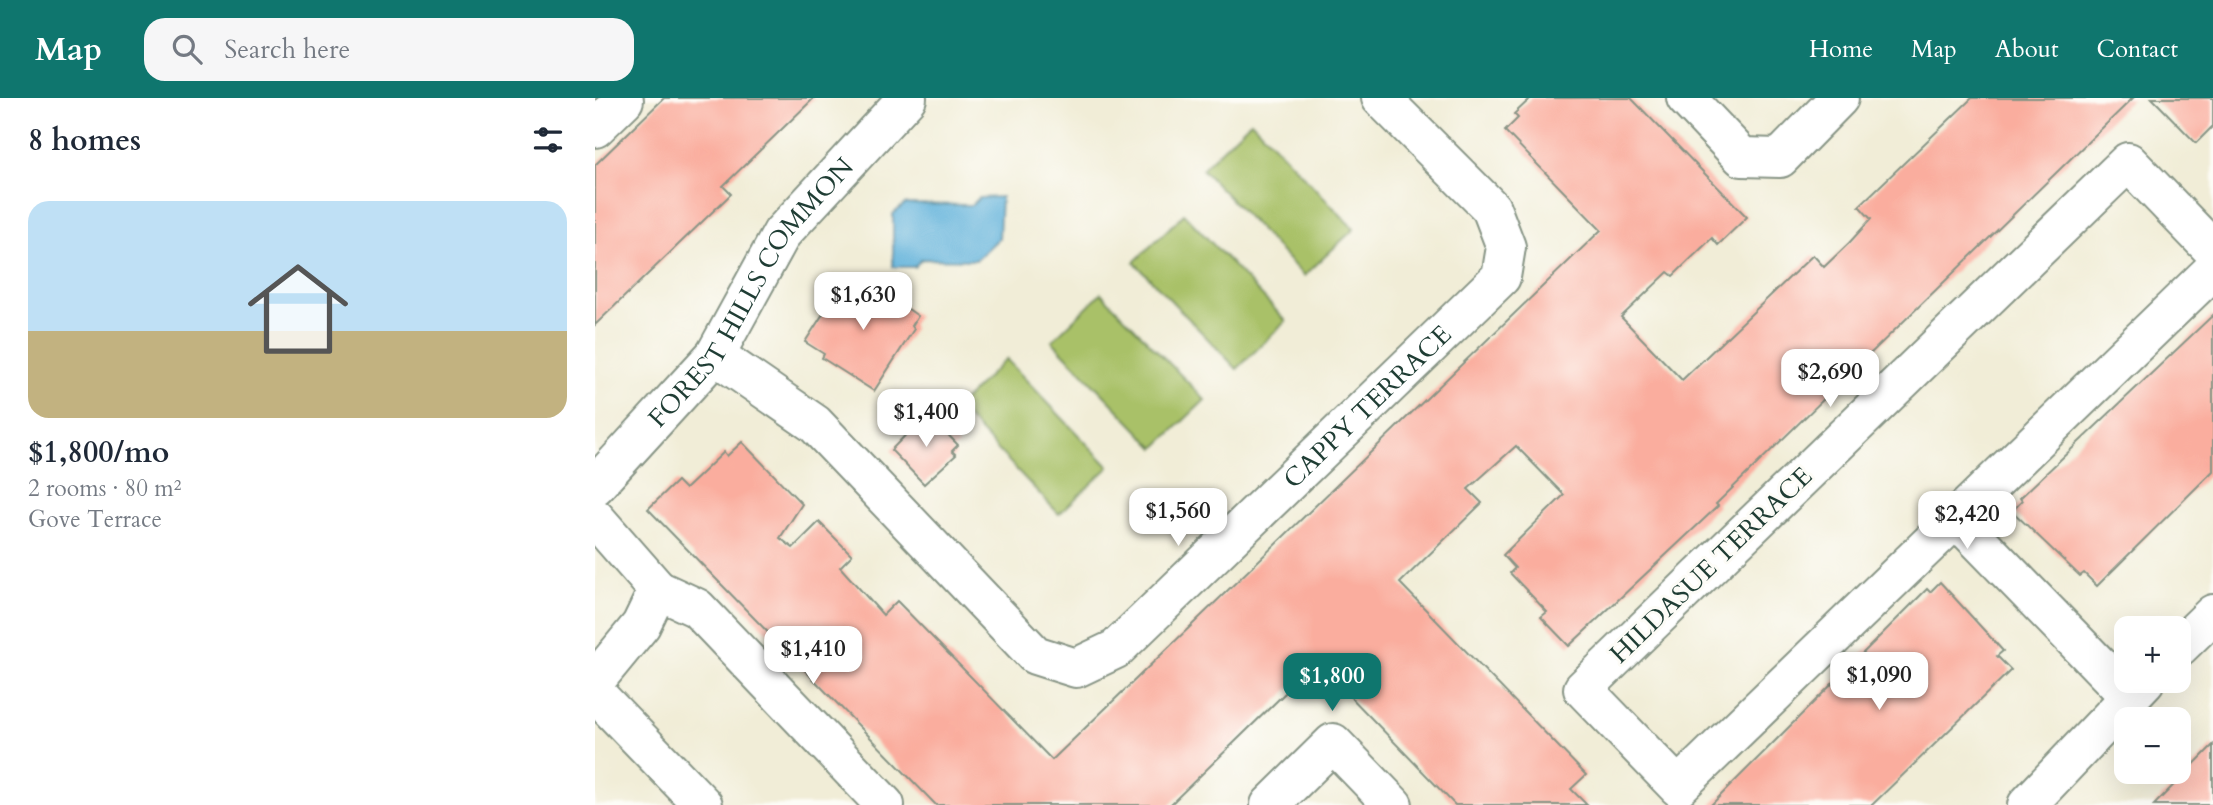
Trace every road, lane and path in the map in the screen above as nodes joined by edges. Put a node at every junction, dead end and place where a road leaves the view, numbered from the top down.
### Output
1 (622, 98) edge
2 (907, 98) edge
3 (1381, 98) edge
4 (1686, 98) edge
5 (1839, 98) edge
6 (595, 128) edge
7 (2213, 250) edge
8 (2213, 270) edge
9 (715, 355) junction
10 (595, 486) edge
11 (595, 518) edge
12 (1957, 519) junction
13 (658, 590) junction
14 (2213, 614) edge
15 (2191, 635) edge
16 (2114, 666) edge
17 (595, 681) edge
18 (595, 693) edge
19 (2132, 693) edge
20 (703, 805) edge
21 (885, 805) edge
22 (1270, 805) edge
23 (1393, 805) edge
24 (2027, 805) edge

1 - 6 street
2 - 9 street, FOREST HILLS COMMON
3 - 9 street, CAPPY TERRACE
4 - 5 street
7 - 12 street, HILDASUE TERRACE
8 - 12 street, HILDASUE TERRACE
9 - 10 street, FOREST HILLS COMMON
11 - 13 street
12 - 16 street
13 - 17 street
13 - 21 street
14 - 15 street
18 - 20 street
19 - 24 street
22 - 23 street

